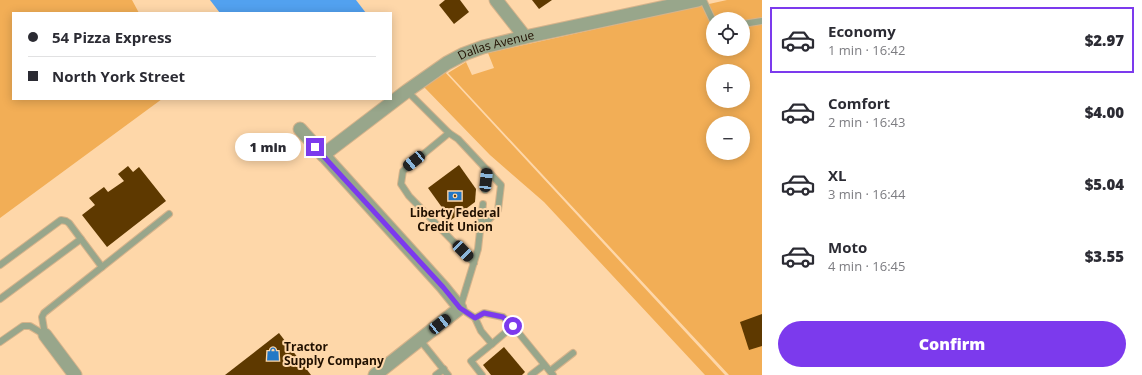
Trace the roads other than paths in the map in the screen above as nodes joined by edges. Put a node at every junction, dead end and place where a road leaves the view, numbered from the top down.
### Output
1 (496, 0) edge
2 (698, 0) edge
3 (703, 0) edge
4 (709, 12) edge
5 (762, 21) edge
6 (750, 23) edge
7 (525, 37) junction
8 (408, 91) junction
9 (300, 129) dead end
10 (449, 133) junction
11 (323, 155) junction
12 (487, 170) junction
13 (485, 190) dead end
14 (484, 204) dead end
15 (169, 214) dead end
16 (481, 228) junction
17 (81, 239) junction
18 (474, 262) junction
19 (0, 265) edge
20 (102, 267) junction
21 (0, 299) edge
22 (460, 308) junction
23 (475, 318) junction
24 (513, 326) junction
25 (45, 335) junction
26 (420, 340) junction
27 (0, 342) edge
28 (492, 344) junction
29 (573, 353) dead end
30 (544, 365) junction
31 (444, 369) junction
32 (551, 373) edge
33 (75, 375) edge
34 (375, 375) edge
35 (436, 375) edge
36 (448, 375) edge
37 (482, 375) edge
38 (532, 375) edge

1 - 7 street
2 - 7 street, Dallas Avenue
3 - 4 lane
5 - 6 lane
7 - 8 street, Dallas Avenue
8 - 10 lane
8 - 11 street, Dallas Avenue
9 - 11 street
10 - 12 lane
10 - 18 lane
11 - 22 street
12 - 13 lane
12 - 16 lane
14 - 16 lane
15 - 20 lane
16 - 18 lane
17 - 19 lane
17 - 20 lane
17 - 21 lane
18 - 22 lane
20 - 25 lane
22 - 23 lane
22 - 26 street
23 - 24 lane
23 - 28 lane
24 - 28 lane
24 - 30 lane
25 - 27 lane
25 - 33 street
26 - 31 lane
26 - 34 street
28 - 37 lane
29 - 32 lane
30 - 32 lane
30 - 38 lane
31 - 35 lane
31 - 36 lane

